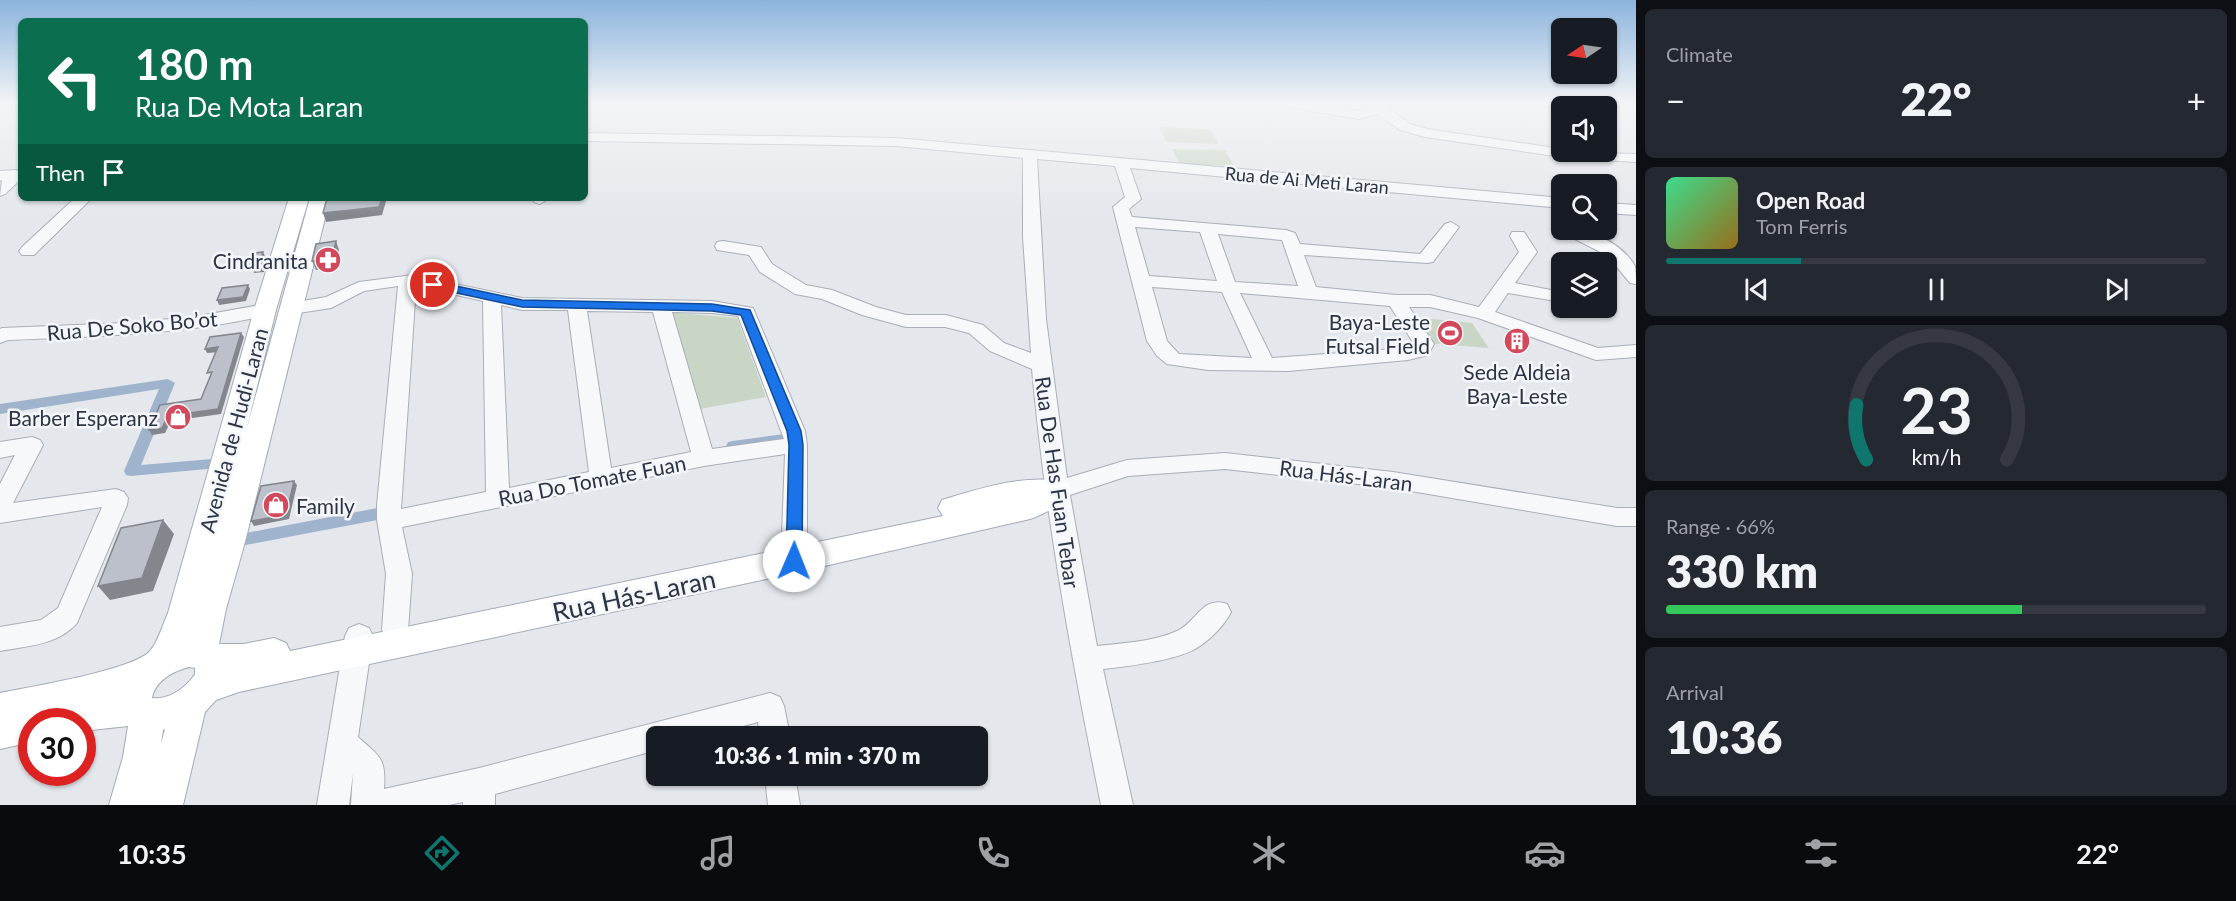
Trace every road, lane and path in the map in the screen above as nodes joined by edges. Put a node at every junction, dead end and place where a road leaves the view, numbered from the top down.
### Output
1 (807, 141) edge
2 (1476, 141) edge
3 (1030, 155) junction
4 (1636, 158) edge
5 (1121, 162) junction
6 (12, 173) edge
7 (0, 191) edge
8 (81, 201) edge
9 (298, 201) edge
10 (319, 201) edge
11 (1551, 203) edge
12 (1617, 209) edge
13 (1636, 210) edge
14 (1125, 221) junction
15 (1451, 227) dead end
16 (1208, 228) junction
17 (1518, 236) dead end
18 (1590, 240) edge
19 (723, 246) dead end
20 (1294, 249) junction
21 (28, 251) dead end
22 (1636, 279) edge
23 (408, 280) junction
24 (1142, 281) junction
25 (1228, 286) junction
26 (1505, 287) junction
27 (1309, 292) junction
28 (1550, 296) dead end
29 (492, 298) junction
30 (1396, 301) junction
31 (577, 306) junction
32 (661, 306) junction
33 (278, 309) junction
34 (1484, 314) junction
35 (1, 335) edge
36 (1636, 351) edge
37 (1041, 364) junction
38 (1266, 366) junction
39 (795, 438) junction
40 (0, 450) edge
41 (702, 452) junction
42 (600, 472) junction
43 (1057, 490) junction
44 (497, 491) junction
45 (0, 506) edge
46 (389, 512) junction
47 (0, 514) edge
48 (1636, 517) edge
49 (794, 554) junction
50 (1218, 612) dead end
51 (396, 630) junction
52 (0, 639) edge
53 (357, 645) junction
54 (1085, 659) junction
55 (157, 665) junction
56 (202, 676) junction
57 (0, 710) edge
58 (142, 712) junction
59 (96, 714) edge
60 (704, 726) edge
61 (773, 726) edge
62 (18, 728) edge
63 (0, 732) edge
64 (342, 741) junction
65 (646, 743) edge
66 (781, 786) edge
67 (479, 794) edge
68 (128, 805) edge
69 (164, 805) edge
70 (333, 805) edge
71 (367, 805) edge
72 (382, 805) edge
73 (784, 805) edge
74 (1117, 805) edge

1 - 3 street, Rua de Ai Meti Laran
2 - 4 street
3 - 5 street, Rua de Ai Meti Laran
3 - 37 street, Rua De Has Fuan Tebar
5 - 11 street, Rua de Ai Meti Laran
5 - 14 street
6 - 7 street
8 - 21 street
9 - 33 main road, Avenida de Hudi-Laran
10 - 33 main road
12 - 13 street
14 - 16 street
14 - 24 street
15 - 20 street
16 - 20 street
16 - 25 street
17 - 26 street
18 - 22 street
19 - 37 street
20 - 27 street
23 - 29 street, Rua De Soko Bo’ot
23 - 33 street, Rua De Soko Bo’ot
23 - 46 street
24 - 25 street
24 - 38 street
25 - 27 street
25 - 38 street
26 - 28 street
26 - 34 street
27 - 30 street
29 - 31 street, Rua De Soko Bo’ot
29 - 44 street
30 - 34 street
30 - 38 street
31 - 32 street, Rua De Soko Bo’ot
31 - 42 street
32 - 39 street, Rua De Soko Bo’ot
32 - 41 street
33 - 35 street, Rua De Soko Bo’ot
33 - 55 main road, Avenida de Hudi-Laran
33 - 56 main road
34 - 36 street
37 - 43 street, Rua De Has Fuan Tebar
39 - 41 street, Rua Do Tomate Fuan
39 - 49 street
40 - 45 street
41 - 42 street, Rua Do Tomate Fuan
42 - 44 street, Rua Do Tomate Fuan
43 - 48 street, Rua Hás-Laran
43 - 49 main road, Rua Hás-Laran
43 - 54 street, Rua De Has Fuan Tebar
44 - 46 street, Rua Do Tomate Fuan
46 - 51 street
47 - 52 street
49 - 51 main road, Rua Hás-Laran
49 - 53 main road, Rua Hás-Laran
50 - 54 street
51 - 53 main road, Rua Hás-Laran
53 - 56 main road, Rua Hás-Laran
53 - 64 street
54 - 74 street, Rua De Has Fuan Tebar
55 - 56 main road
55 - 57 main road
55 - 58 main road, Avenida de Hudi-Laran
56 - 58 main road
56 - 69 main road
58 - 59 main road
58 - 68 main road
60 - 61 street
62 - 63 main road
64 - 70 street
64 - 71 street
65 - 67 street
66 - 73 street
67 - 72 street

